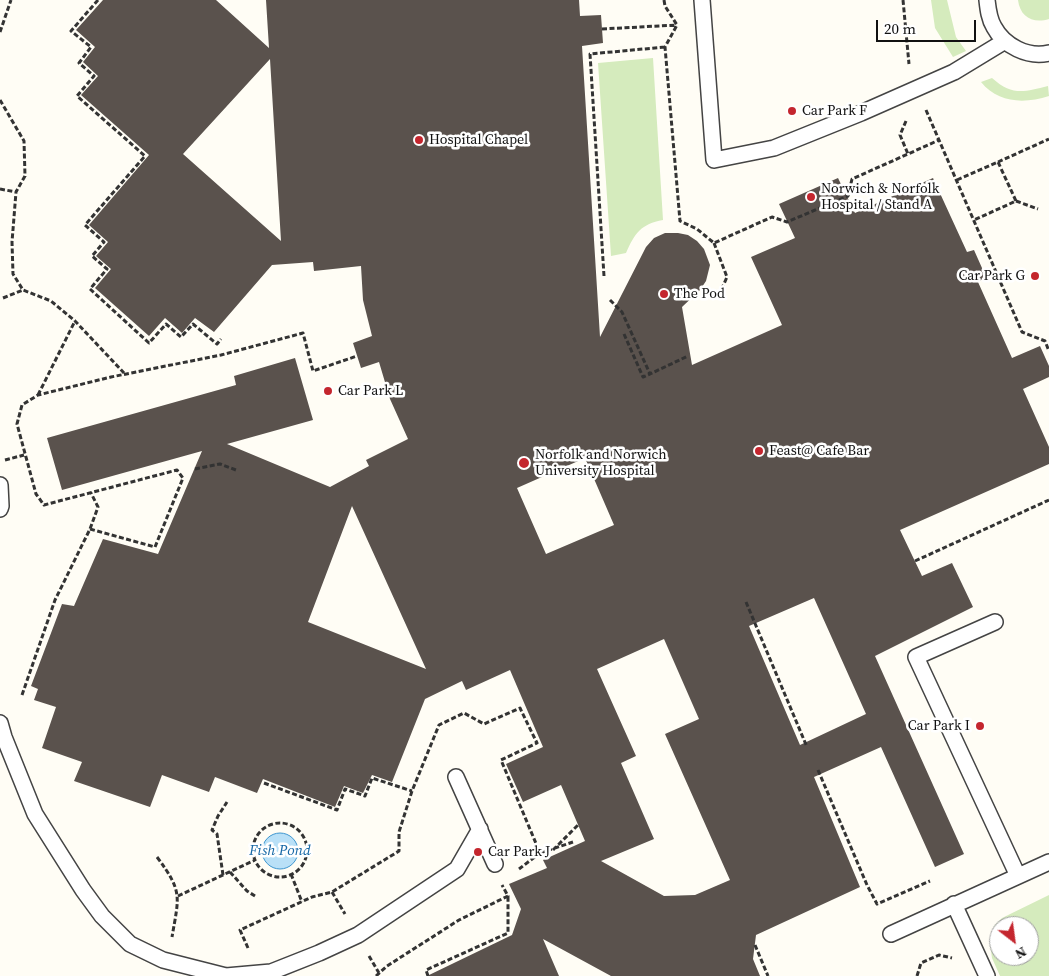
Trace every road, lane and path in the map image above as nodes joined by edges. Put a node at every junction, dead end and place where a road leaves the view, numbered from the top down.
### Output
1 (11, 0) edge
2 (98, 0) edge
3 (702, 0) edge
4 (902, 0) edge
5 (987, 0) edge
6 (678, 25) dead end
7 (602, 29) dead end
8 (0, 32) edge
9 (1006, 42) junction
10 (665, 47) dead end
11 (1049, 53) edge
12 (917, 89) junction
13 (0, 100) edge
14 (927, 112) junction
15 (920, 115) dead end
16 (913, 118) dead end
17 (1049, 139) edge
18 (939, 140) junction
19 (998, 162) junction
20 (957, 180) junction
21 (0, 189) edge
22 (16, 192) junction
23 (1016, 201) junction
24 (1038, 209) dead end
25 (974, 220) junction
26 (714, 243) dead end
27 (604, 276) dead end
28 (23, 290) junction
29 (719, 295) dead end
30 (3, 298) dead end
31 (610, 300) dead end
32 (75, 321) junction
33 (624, 334) dead end
34 (221, 339) dead end
35 (1049, 351) edge
36 (358, 356) dead end
37 (688, 356) dead end
38 (124, 374) junction
39 (650, 374) junction
40 (38, 395) junction
41 (24, 455) junction
42 (0, 462) edge
43 (195, 469) dead end
44 (236, 470) dead end
45 (0, 485) edge
46 (92, 492) junction
47 (1049, 500) edge
48 (0, 509) edge
49 (90, 529) junction
50 (915, 561) dead end
51 (746, 602) dead end
52 (996, 622) dead end
53 (22, 695) dead end
54 (0, 723) edge
55 (807, 747) dead end
56 (818, 770) dead end
57 (456, 778) dead end
58 (264, 783) dead end
59 (412, 791) dead end
60 (227, 802) dead end
61 (578, 825) dead end
62 (480, 830) junction
63 (573, 842) dead end
64 (552, 850) junction
65 (540, 853) dead end
66 (157, 857) dead end
67 (255, 860) junction
68 (1049, 862) edge
69 (495, 864) dead end
70 (230, 872) junction
71 (291, 874) junction
72 (223, 875) junction
73 (1018, 876) junction
74 (930, 881) dead end
75 (332, 892) dead end
76 (178, 896) junction
77 (255, 896) dead end
78 (508, 896) dead end
79 (302, 902) junction
80 (954, 904) junction
81 (891, 934) dead end
82 (755, 945) dead end
83 (251, 956) dead end
84 (163, 960) junction
85 (956, 963) dead end
86 (428, 976) edge
87 (768, 976) edge
88 (917, 976) edge
89 (987, 976) edge

1 - 8 path
2 - 34 path
3 - 12 lane
4 - 12 path
5 - 9 lane
6 - 7 path
9 - 11 lane
9 - 12 lane
10 - 27 path
12 - 14 path
13 - 22 path
14 - 15 path
14 - 18 path
16 - 18 path
17 - 19 path
18 - 20 path
19 - 20 path
19 - 23 path
20 - 25 path
21 - 22 path
22 - 28 path
23 - 24 path
23 - 25 path
25 - 35 path
26 - 29 path
28 - 30 path
28 - 32 path
31 - 39 path
32 - 38 path
32 - 40 path
33 - 39 path
36 - 38 path
37 - 39 path
38 - 40 path
40 - 41 path
41 - 42 path
41 - 46 path
43 - 44 path
45 - 48 lane
46 - 49 path
46 - 49 path
47 - 50 path
49 - 53 path
51 - 55 path
52 - 73 lane
54 - 84 lane
56 - 74 path
57 - 62 lane
58 - 59 path
60 - 72 path
61 - 64 path
62 - 69 lane
62 - 84 lane
63 - 64 path
64 - 65 path
66 - 76 path
67 - 70 path
67 - 71 path
67 - 71 path
68 - 73 lane
70 - 72 path
70 - 77 path
71 - 79 path
72 - 76 path
73 - 80 lane
75 - 79 path
76 - 84 path
78 - 86 path
79 - 83 path
80 - 81 lane
80 - 89 lane
82 - 87 path
85 - 88 path

